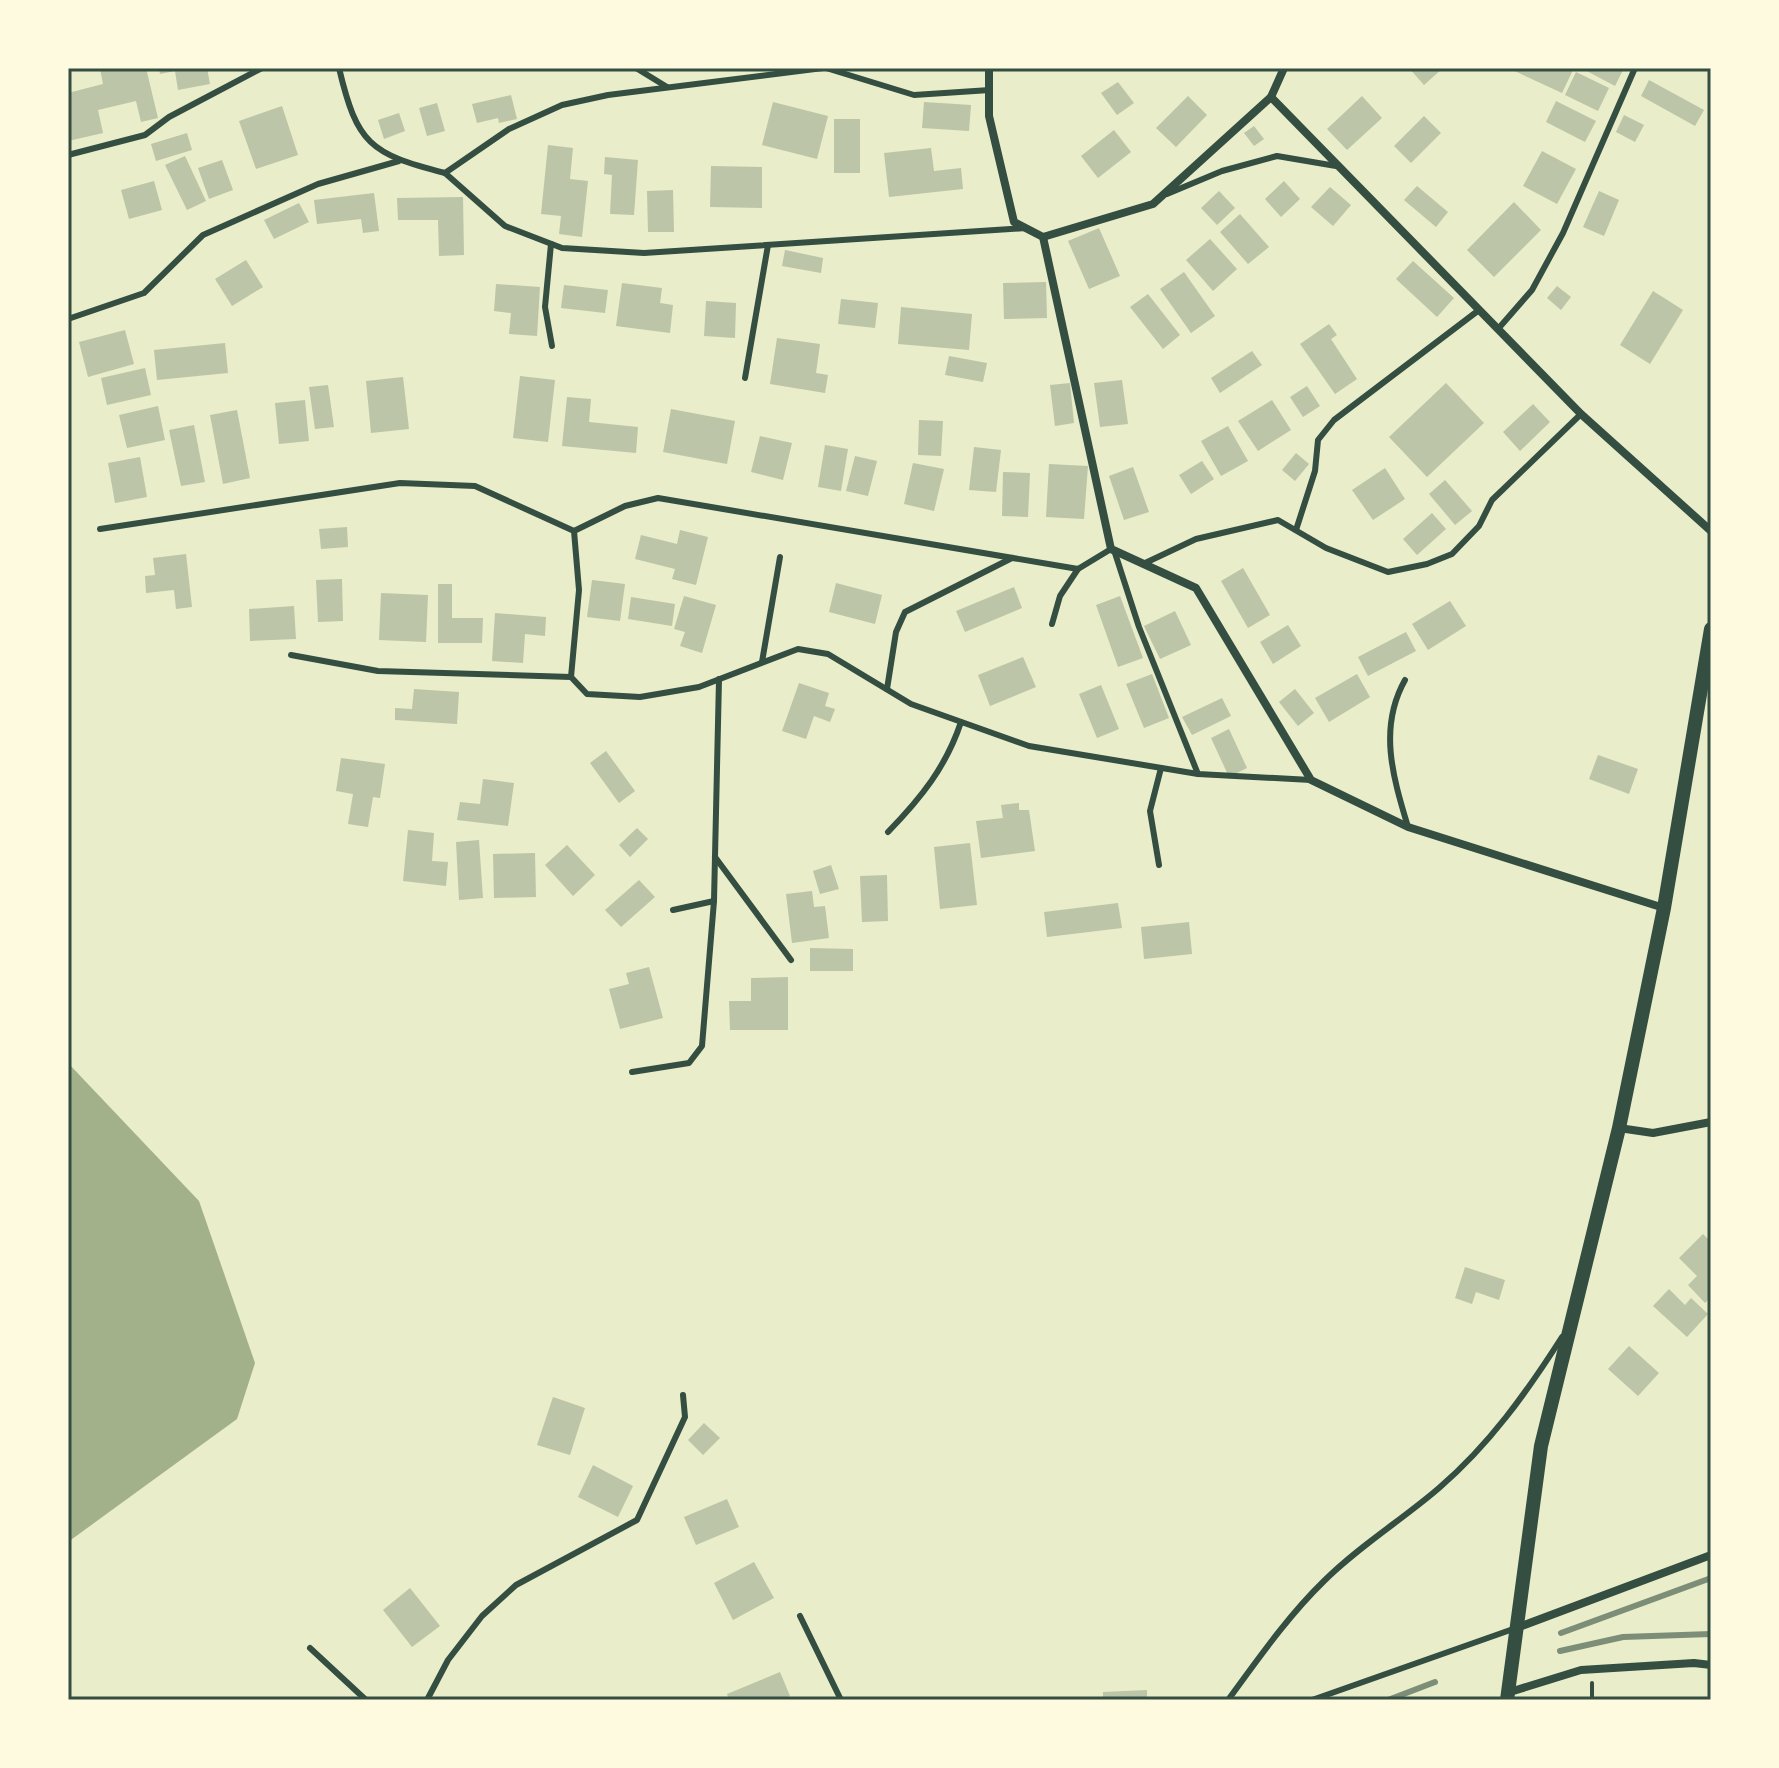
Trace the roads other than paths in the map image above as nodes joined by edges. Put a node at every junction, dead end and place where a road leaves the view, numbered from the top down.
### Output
1 (262, 68) edge
2 (339, 68) edge
3 (636, 68) edge
4 (825, 68) edge
5 (989, 68) edge
6 (1284, 68) edge
7 (1635, 68) edge
8 (667, 87) junction
9 (990, 90) junction
10 (1271, 97) junction
11 (68, 155) edge
12 (399, 161) junction
13 (1338, 166) junction
14 (445, 173) junction
15 (1164, 195) junction
16 (1026, 228) junction
17 (1043, 237) junction
18 (551, 244) junction
19 (768, 245) junction
20 (1479, 310) junction
21 (68, 319) edge
22 (1498, 329) junction
23 (552, 346) dead end
24 (745, 378) dead end
25 (1581, 414) junction
26 (100, 529) dead end
27 (1296, 530) junction
28 (574, 531) junction
29 (1711, 531) edge
30 (1113, 550) junction
31 (780, 557) dead end
32 (1013, 558) junction
33 (1143, 564) junction
34 (1078, 569) junction
35 (1052, 624) dead end
36 (1711, 629) edge
37 (291, 655) dead end
38 (762, 662) junction
39 (571, 677) junction
40 (719, 679) junction
41 (1405, 680) dead end
42 (887, 689) junction
43 (961, 722) junction
44 (1161, 768) junction
45 (1198, 774) junction
46 (1311, 780) junction
47 (1408, 827) junction
48 (888, 832) dead end
49 (715, 857) junction
50 (1159, 865) dead end
51 (714, 901) junction
52 (1664, 908) junction
53 (673, 910) dead end
54 (791, 960) dead end
55 (632, 1072) dead end
56 (1711, 1122) edge
57 (1619, 1128) junction
58 (1575, 1317) junction
59 (683, 1395) dead end
60 (1711, 1555) edge
61 (800, 1616) dead end
62 (1519, 1627) junction
63 (310, 1648) dead end
64 (1711, 1665) edge
65 (1508, 1696) edge
66 (366, 1700) edge
67 (427, 1700) edge
68 (841, 1700) edge
69 (1228, 1700) edge
70 (1312, 1700) edge

1 - 11 lane
2 - 12 lane
3 - 8 lane
4 - 8 lane
4 - 9 lane
5 - 9 street
6 - 10 street
7 - 22 lane
8 - 14 lane
9 - 16 street
10 - 13 street
10 - 15 street
12 - 14 lane
12 - 21 lane
13 - 15 lane
13 - 20 street
14 - 18 lane
15 - 17 street
16 - 17 street
16 - 19 lane
17 - 30 street
18 - 19 lane
18 - 23 lane
19 - 24 lane
20 - 22 street
20 - 27 lane
22 - 25 street
25 - 27 lane
25 - 29 street
26 - 28 lane
27 - 33 lane
28 - 32 lane
28 - 39 lane
30 - 33 street
30 - 34 lane
30 - 45 lane
31 - 38 lane
32 - 34 lane
32 - 42 lane
33 - 46 street
34 - 35 lane
36 - 52 street
37 - 39 lane
38 - 40 lane
38 - 42 lane
39 - 40 lane
40 - 49 lane
41 - 47 lane
42 - 43 lane
43 - 44 lane
43 - 48 lane
44 - 45 lane
44 - 50 lane
45 - 46 lane
46 - 47 street
47 - 52 street
49 - 51 lane
49 - 54 lane
51 - 53 lane
51 - 55 lane
52 - 57 street
56 - 57 street
57 - 58 street
58 - 62 street
58 - 69 lane
59 - 67 lane
60 - 62 street
61 - 68 lane
62 - 65 street
62 - 70 lane
63 - 66 lane
64 - 65 street

